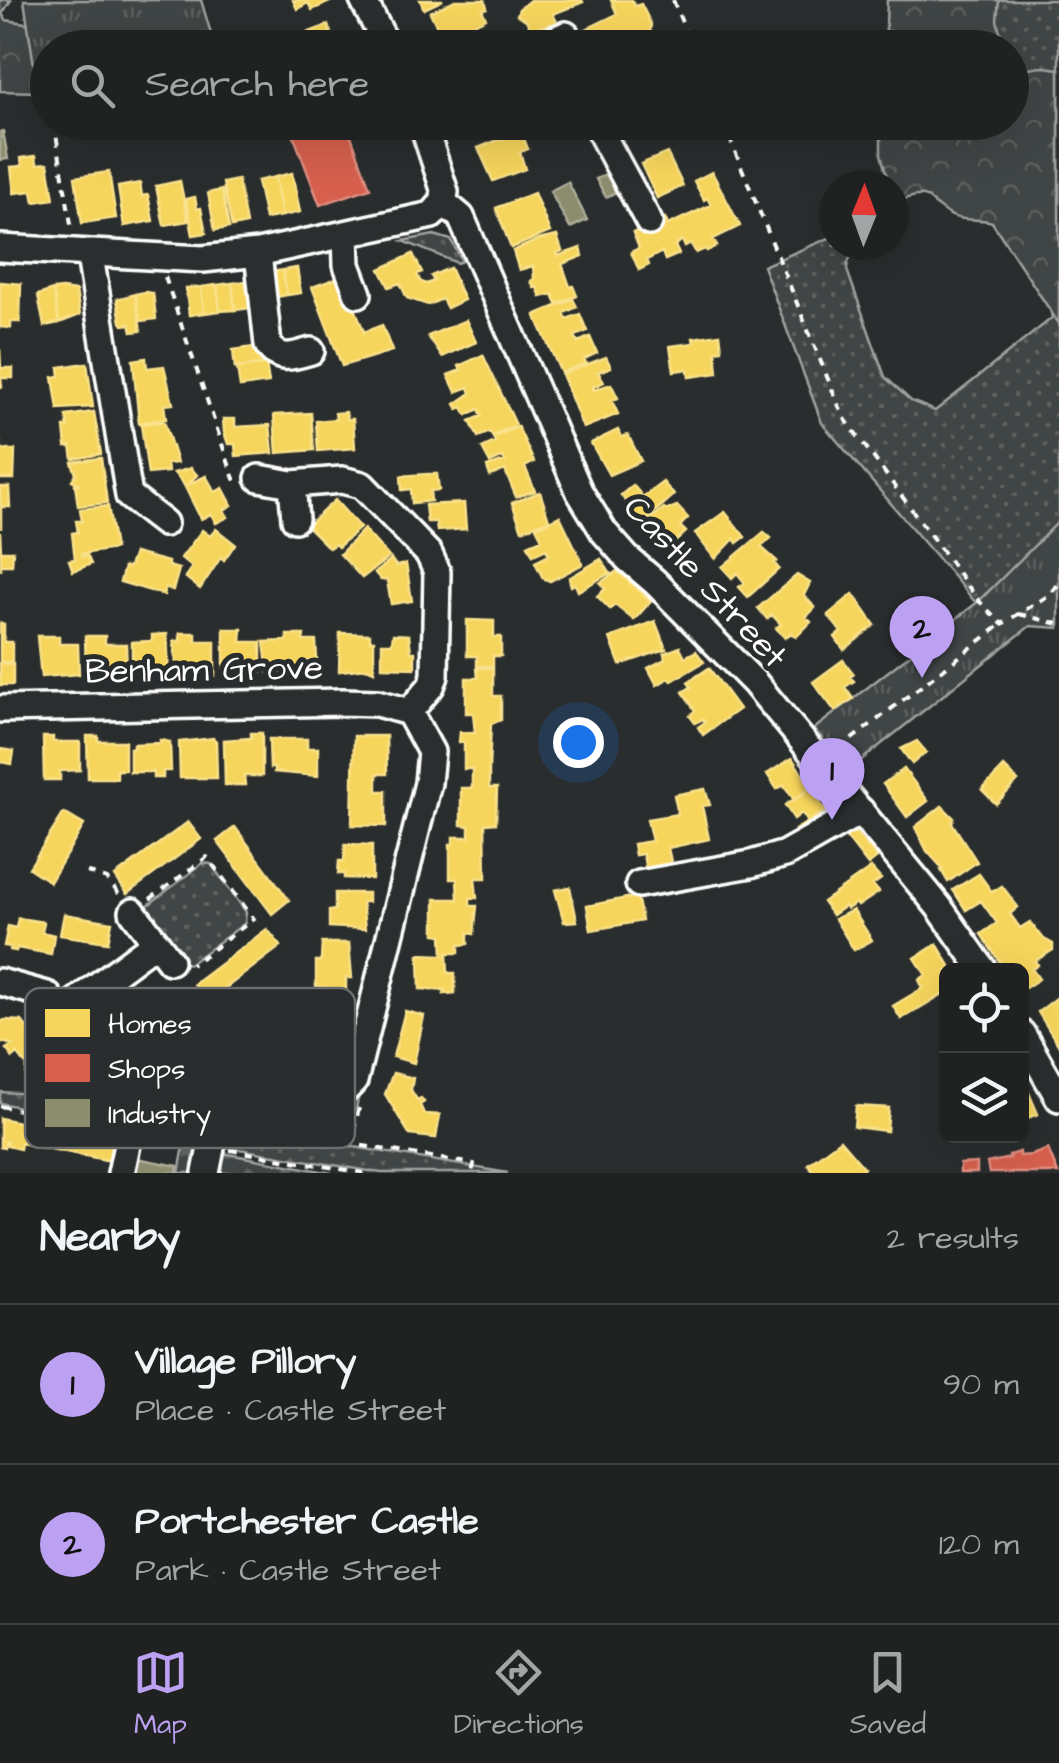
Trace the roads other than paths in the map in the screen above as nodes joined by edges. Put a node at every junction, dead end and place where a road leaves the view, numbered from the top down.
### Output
1 (363, 0) edge
2 (379, 30) edge
3 (429, 140) edge
4 (604, 140) edge
5 (443, 202) junction
6 (648, 222) dead end
7 (346, 235) junction
8 (0, 248) edge
9 (258, 253) junction
10 (83, 255) junction
11 (358, 294) dead end
12 (311, 352) dead end
13 (260, 478) road end
14 (292, 484) junction
15 (295, 518) dead end
16 (164, 523) dead end
17 (0, 710) edge
18 (408, 712) junction
19 (861, 811) junction
20 (639, 884) dead end
21 (133, 912) road end
22 (979, 963) edge
23 (0, 982) edge
24 (28, 988) edge
25 (102, 988) edge
26 (1029, 1046) edge
27 (355, 1078) edge
28 (1059, 1098) edge
29 (127, 1148) edge
30 (211, 1148) edge
31 (122, 1173) edge
32 (206, 1173) edge

1 - 2 street
3 - 5 street
4 - 6 street
5 - 7 street
5 - 19 street, Castle Street
7 - 9 street
7 - 11 street
8 - 10 street
9 - 10 street
9 - 12 street
10 - 16 street
13 - 14 street
14 - 15 street
14 - 18 street
17 - 18 street, Benham Grove
18 - 27 street
19 - 20 street
19 - 22 street, Castle Street
21 - 25 street
23 - 24 street
26 - 28 street
29 - 31 street
30 - 32 street

